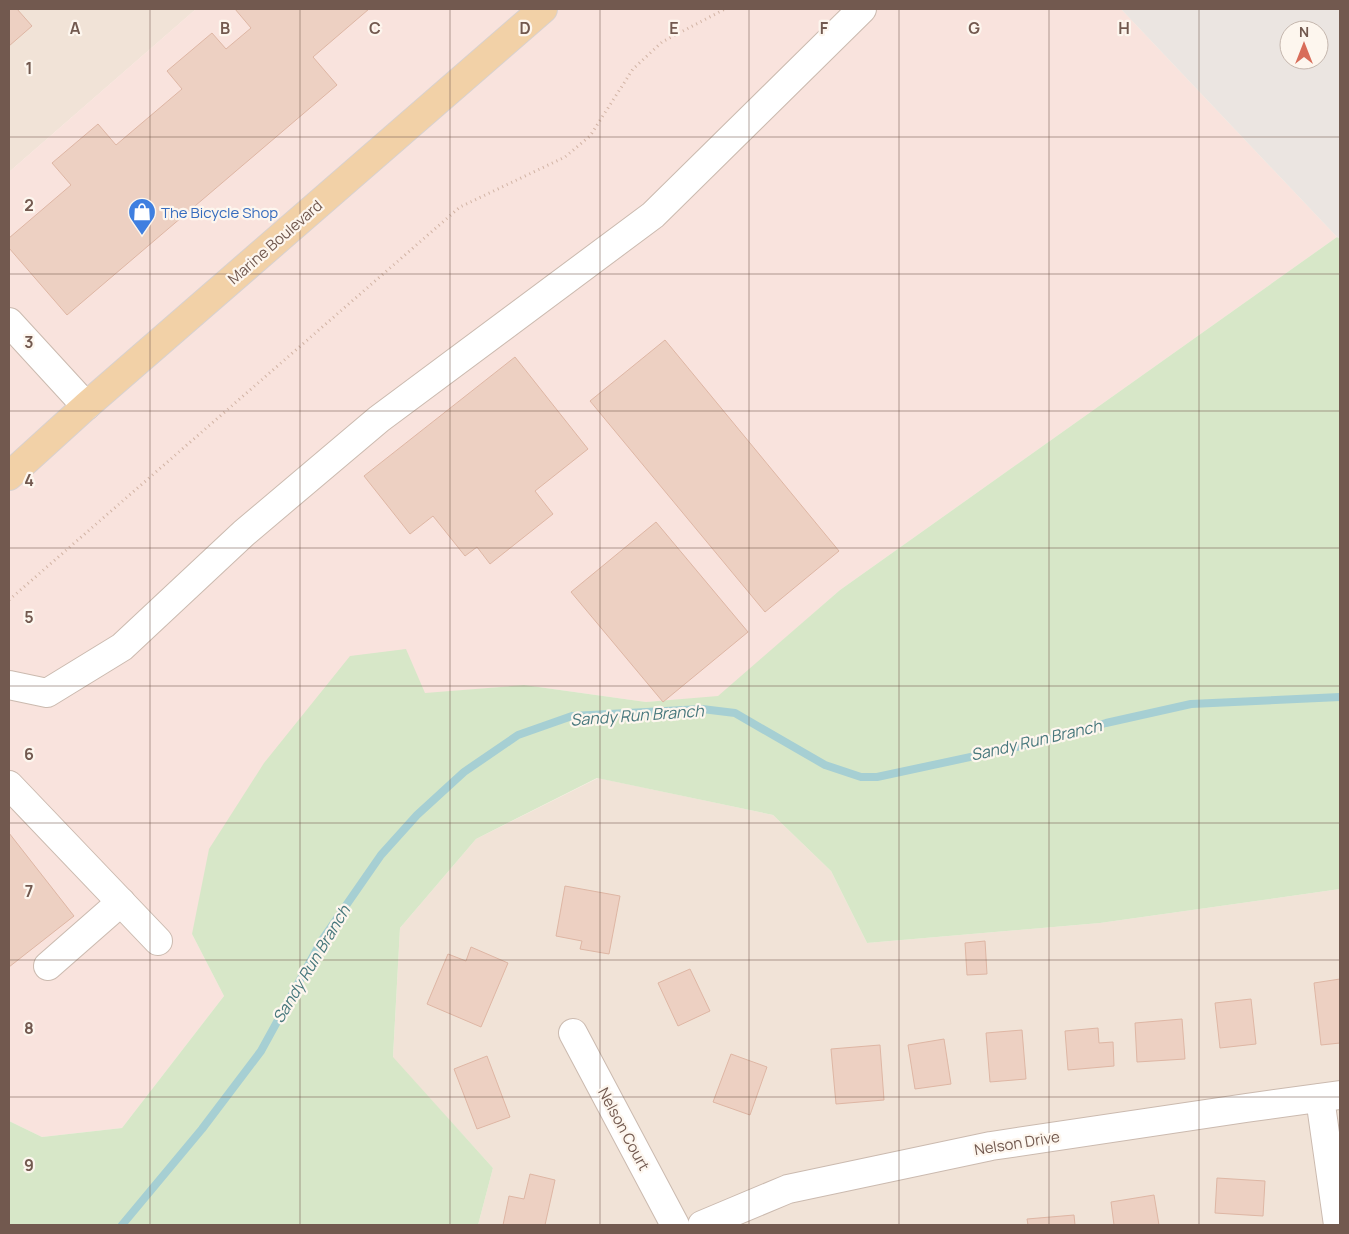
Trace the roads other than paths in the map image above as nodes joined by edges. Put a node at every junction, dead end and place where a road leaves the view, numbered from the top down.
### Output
1 (543, 9) edge
2 (862, 9) edge
3 (9, 322) edge
4 (86, 406) junction
5 (9, 476) edge
6 (9, 686) edge
7 (9, 785) edge
8 (121, 902) junction
9 (158, 941) dead end
10 (48, 966) dead end
11 (573, 1033) dead end
12 (1330, 1096) edge
13 (675, 1225) edge
14 (702, 1225) edge
15 (1338, 1225) edge

1 - 4 main road, Marine Boulevard
2 - 6 street
3 - 4 street
4 - 5 main road, Marine Boulevard
7 - 8 street
8 - 9 street
8 - 10 street
11 - 13 street, Nelson Court
12 - 14 street, Nelson Drive
12 - 15 street

